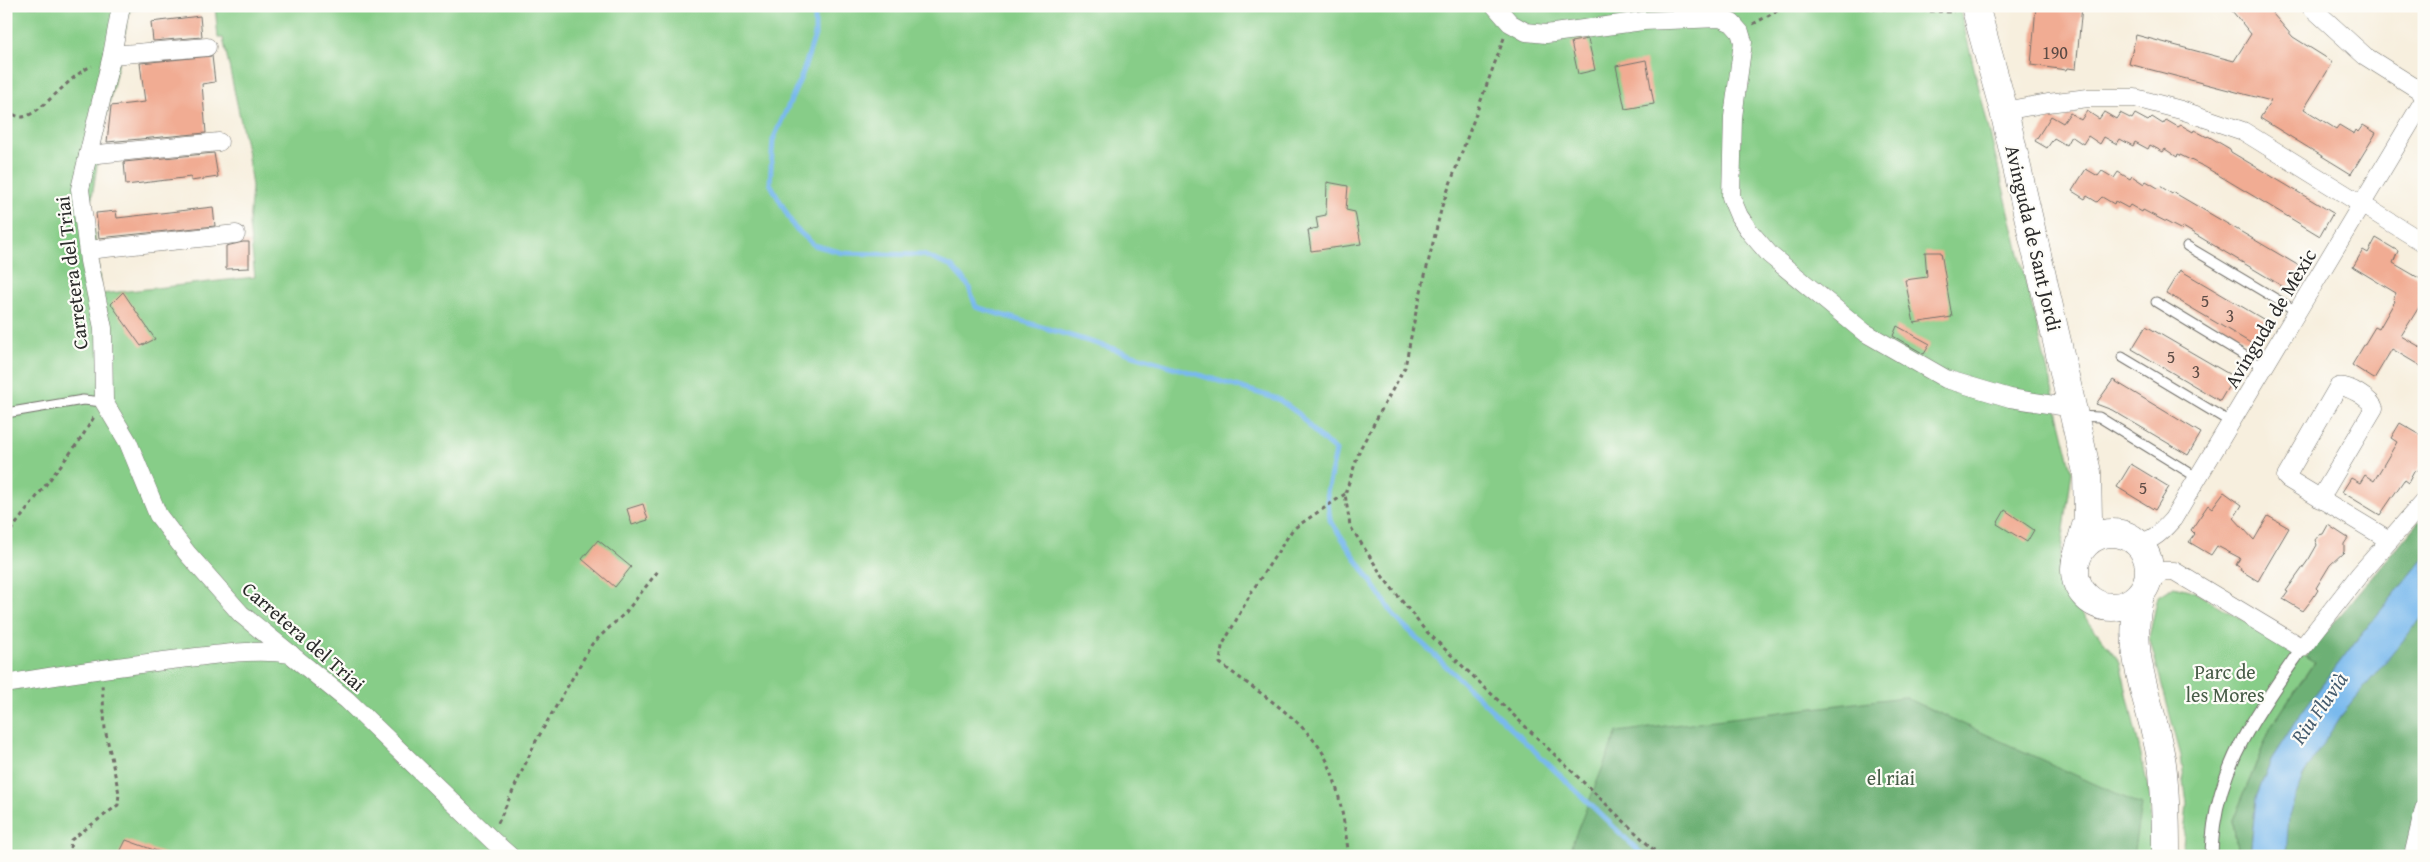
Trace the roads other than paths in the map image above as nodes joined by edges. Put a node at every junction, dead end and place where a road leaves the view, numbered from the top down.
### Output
1 (121, 6) edge
2 (1495, 6) edge
3 (2310, 6) edge
4 (1975, 9) edge
5 (207, 47) dead end
6 (110, 62) junction
7 (2424, 98) edge
8 (2004, 111) junction
9 (219, 142) dead end
10 (88, 155) junction
11 (2362, 206) junction
12 (236, 234) dead end
13 (2424, 243) edge
14 (2187, 246) dead end
15 (88, 250) junction
16 (2156, 302) dead end
17 (2298, 312) junction
18 (2122, 357) dead end
19 (2264, 368) junction
20 (104, 402) junction
21 (2074, 412) junction
22 (6, 413) edge
23 (2232, 423) junction
24 (2087, 472) junction
25 (2198, 478) junction
26 (2320, 499) junction
27 (2424, 501) edge
28 (2389, 540) junction
29 (2136, 541) junction
30 (2076, 560) junction
31 (2144, 590) junction
32 (2087, 598) junction
33 (2302, 648) junction
34 (294, 654) junction
35 (2140, 674) junction
36 (6, 684) edge
37 (2424, 809) edge
38 (510, 856) edge
39 (2166, 856) edge
40 (2212, 856) edge
41 (2414, 856) edge

1 - 6 street, Carretera del Triai
2 - 21 street
3 - 7 street
4 - 8 main road, Avinguda de Sant Jordi
5 - 6 street
6 - 10 street, Carretera del Triai
7 - 11 street, Avinguda de Mèxic
8 - 11 street
8 - 21 main road, Avinguda de Sant Jordi
9 - 10 street
10 - 15 street, Carretera del Triai
11 - 13 street
11 - 17 street, Avinguda de Mèxic
12 - 15 street
14 - 17 lane
15 - 20 street, Carretera del Triai
16 - 19 lane
17 - 19 street, Avinguda de Mèxic
18 - 23 lane
19 - 23 street, Avinguda de Mèxic
20 - 22 lane
20 - 34 street, Carretera del Triai
21 - 24 main road, Avinguda de Sant Jordi
21 - 25 lane
23 - 25 street, Avinguda de Mèxic
24 - 29 main road, Avinguda de Sant Jordi
24 - 30 main road, Avinguda de Sant Jordi
25 - 29 street, Avinguda de Mèxic
26 - 26 street
26 - 28 street
27 - 28 street
28 - 33 street
29 - 30 main road
29 - 31 main road
30 - 32 main road
31 - 32 main road
31 - 33 street
31 - 35 main road
32 - 35 main road
33 - 40 street
34 - 36 street
34 - 38 street, Carretera del Triai
35 - 39 main road
37 - 41 street

